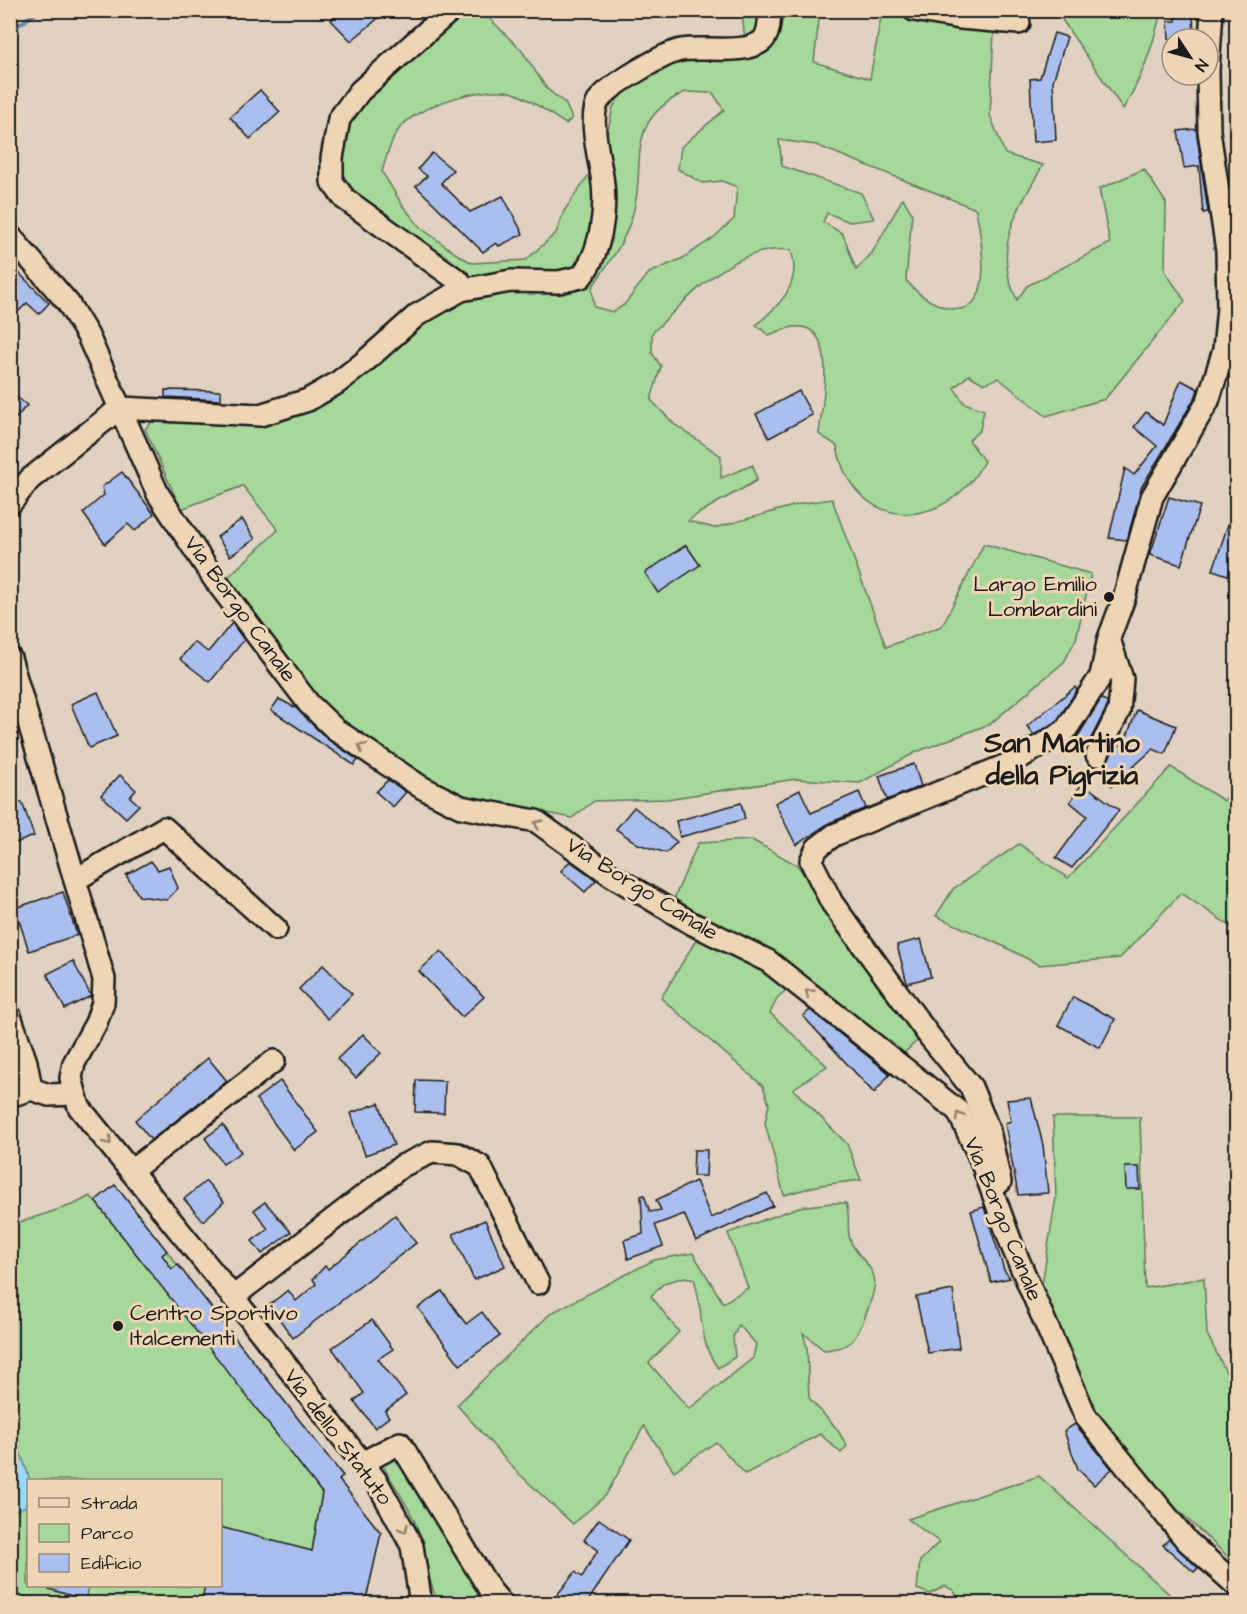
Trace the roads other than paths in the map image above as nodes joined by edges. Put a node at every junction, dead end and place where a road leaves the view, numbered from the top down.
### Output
1 (451, 10) edge
2 (770, 10) edge
3 (914, 10) edge
4 (1212, 10) edge
5 (1019, 23) dead end
6 (10, 236) edge
7 (461, 290) junction
8 (120, 408) junction
9 (10, 504) edge
10 (1109, 639) junction
11 (10, 658) edge
12 (1097, 754) dead end
13 (75, 880) junction
14 (276, 929) dead end
15 (10, 1016) edge
16 (274, 1061) dead end
17 (10, 1063) edge
18 (31, 1089) junction
19 (75, 1094) junction
20 (10, 1096) edge
21 (131, 1171) junction
22 (1013, 1248) junction
23 (538, 1283) dead end
24 (233, 1297) junction
25 (362, 1463) junction
26 (1236, 1585) edge
27 (422, 1604) edge
28 (502, 1604) edge

1 - 7 street
2 - 7 street
3 - 5 street
4 - 10 street
6 - 8 street, Via Borgo Canale
7 - 8 street
8 - 9 street
22 -> 8 street, Via Borgo Canale
10 - 12 street
10 - 22 street
11 - 13 street
13 - 14 street
13 - 19 street
15 - 18 street
16 - 21 street
17 - 18 street
18 - 19 street
18 - 20 street
19 -> 21 street, Via dello Statuto
21 - 24 street, Via dello Statuto
22 - 26 street, Via Borgo Canale
23 - 24 street
24 - 25 street, Via dello Statuto
25 -> 27 street, Via dello Statuto
25 - 28 street

